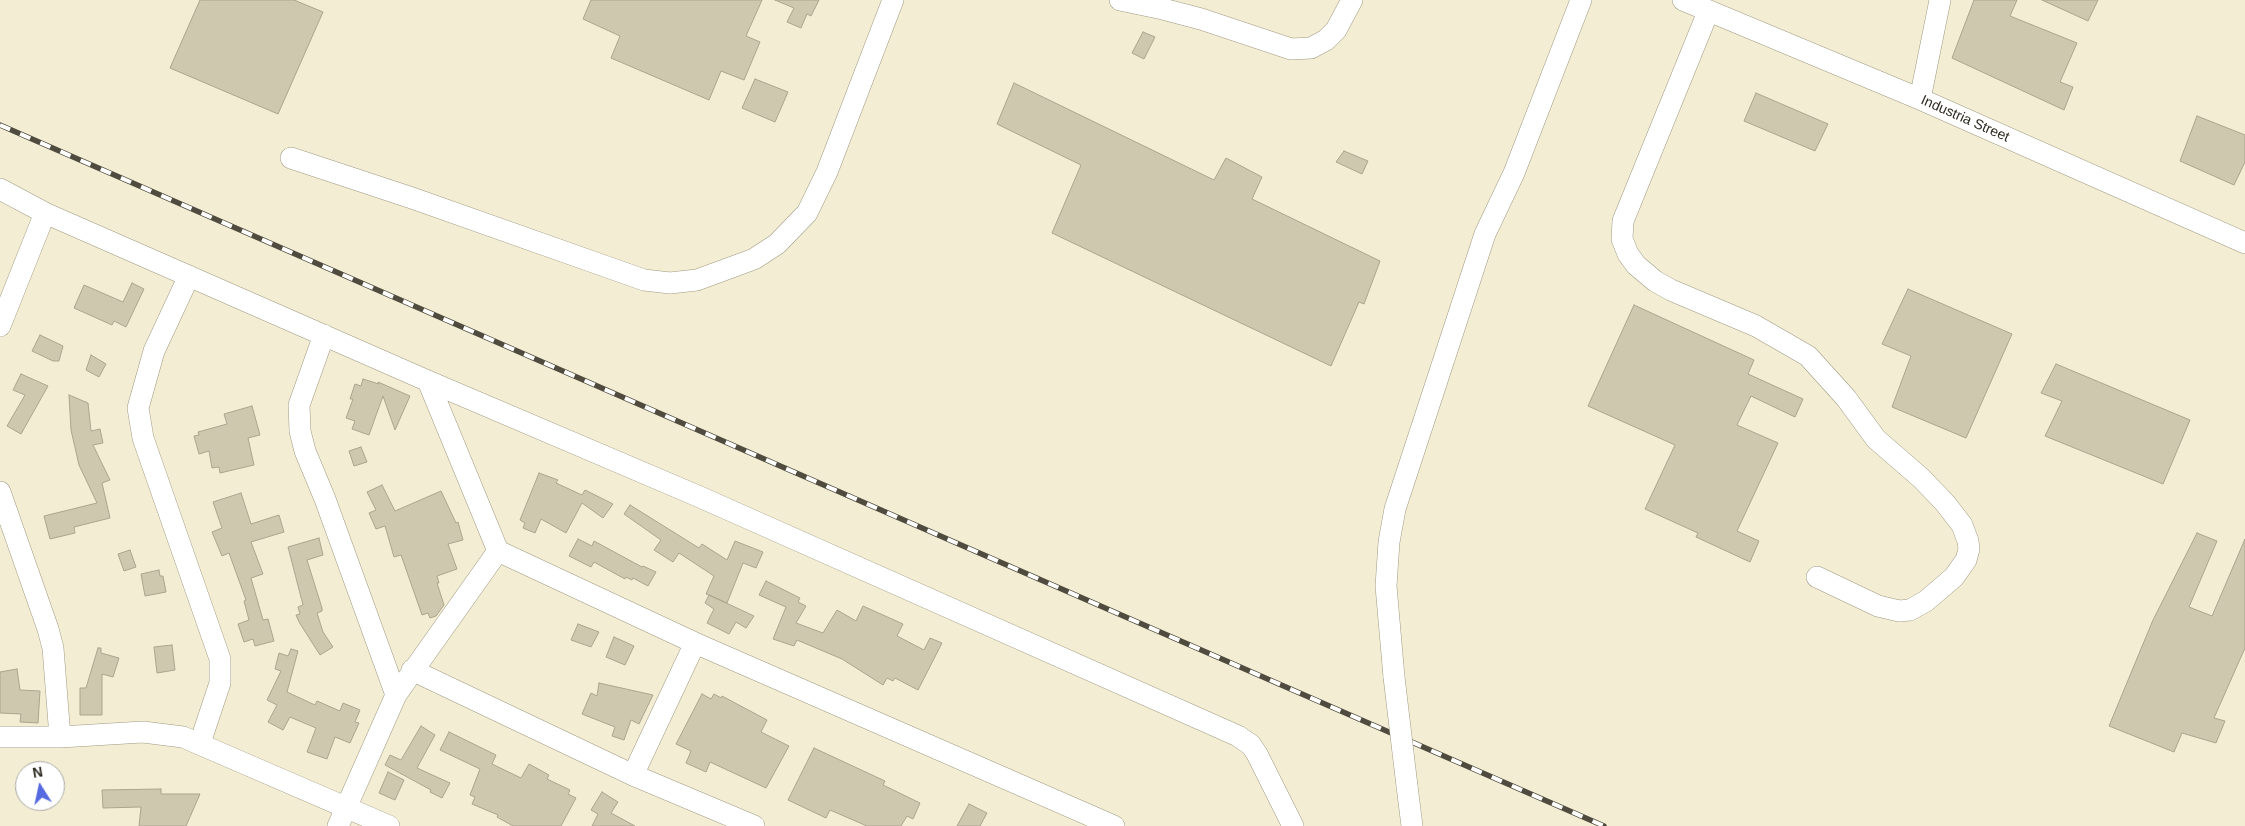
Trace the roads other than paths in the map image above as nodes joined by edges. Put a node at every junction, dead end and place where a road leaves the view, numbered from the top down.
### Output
1 (893, 0) edge
2 (1120, 0) edge
3 (1352, 0) edge
4 (1581, 0) edge
5 (1683, 0) edge
6 (1940, 0) edge
7 (1708, 12) junction
8 (1920, 99) junction
9 (291, 158) dead end
10 (0, 190) edge
11 (45, 214) junction
12 (2245, 243) edge
13 (189, 276) junction
14 (0, 326) edge
15 (324, 336) junction
16 (428, 382) junction
17 (0, 492) edge
18 (498, 551) junction
19 (1817, 577) dead end
20 (695, 643) junction
21 (412, 670) junction
22 (396, 695) junction
23 (0, 737) edge
24 (60, 737) junction
25 (200, 744) junction
26 (633, 775) junction
27 (342, 817) edge
28 (389, 826) edge
29 (754, 826) edge
30 (1114, 826) edge
31 (1293, 826) edge
32 (1412, 826) edge

1 - 9 street
2 - 3 street
4 - 32 street, bridge
5 - 7 street, Industria Street
6 - 8 street
7 - 8 street, Industria Street
7 - 19 street
8 - 12 street, Industria Street
10 - 11 street
11 - 13 street
11 - 14 street
13 - 15 street
13 - 25 street
15 - 16 street
15 - 22 street
16 - 18 street
16 - 31 street
17 - 24 street
18 - 20 street
18 - 21 street
20 - 26 street
20 - 30 street
21 - 22 street
21 - 26 street
22 - 27 street
23 - 24 street
24 - 25 street
25 - 27 street
26 - 29 street
27 - 28 street

